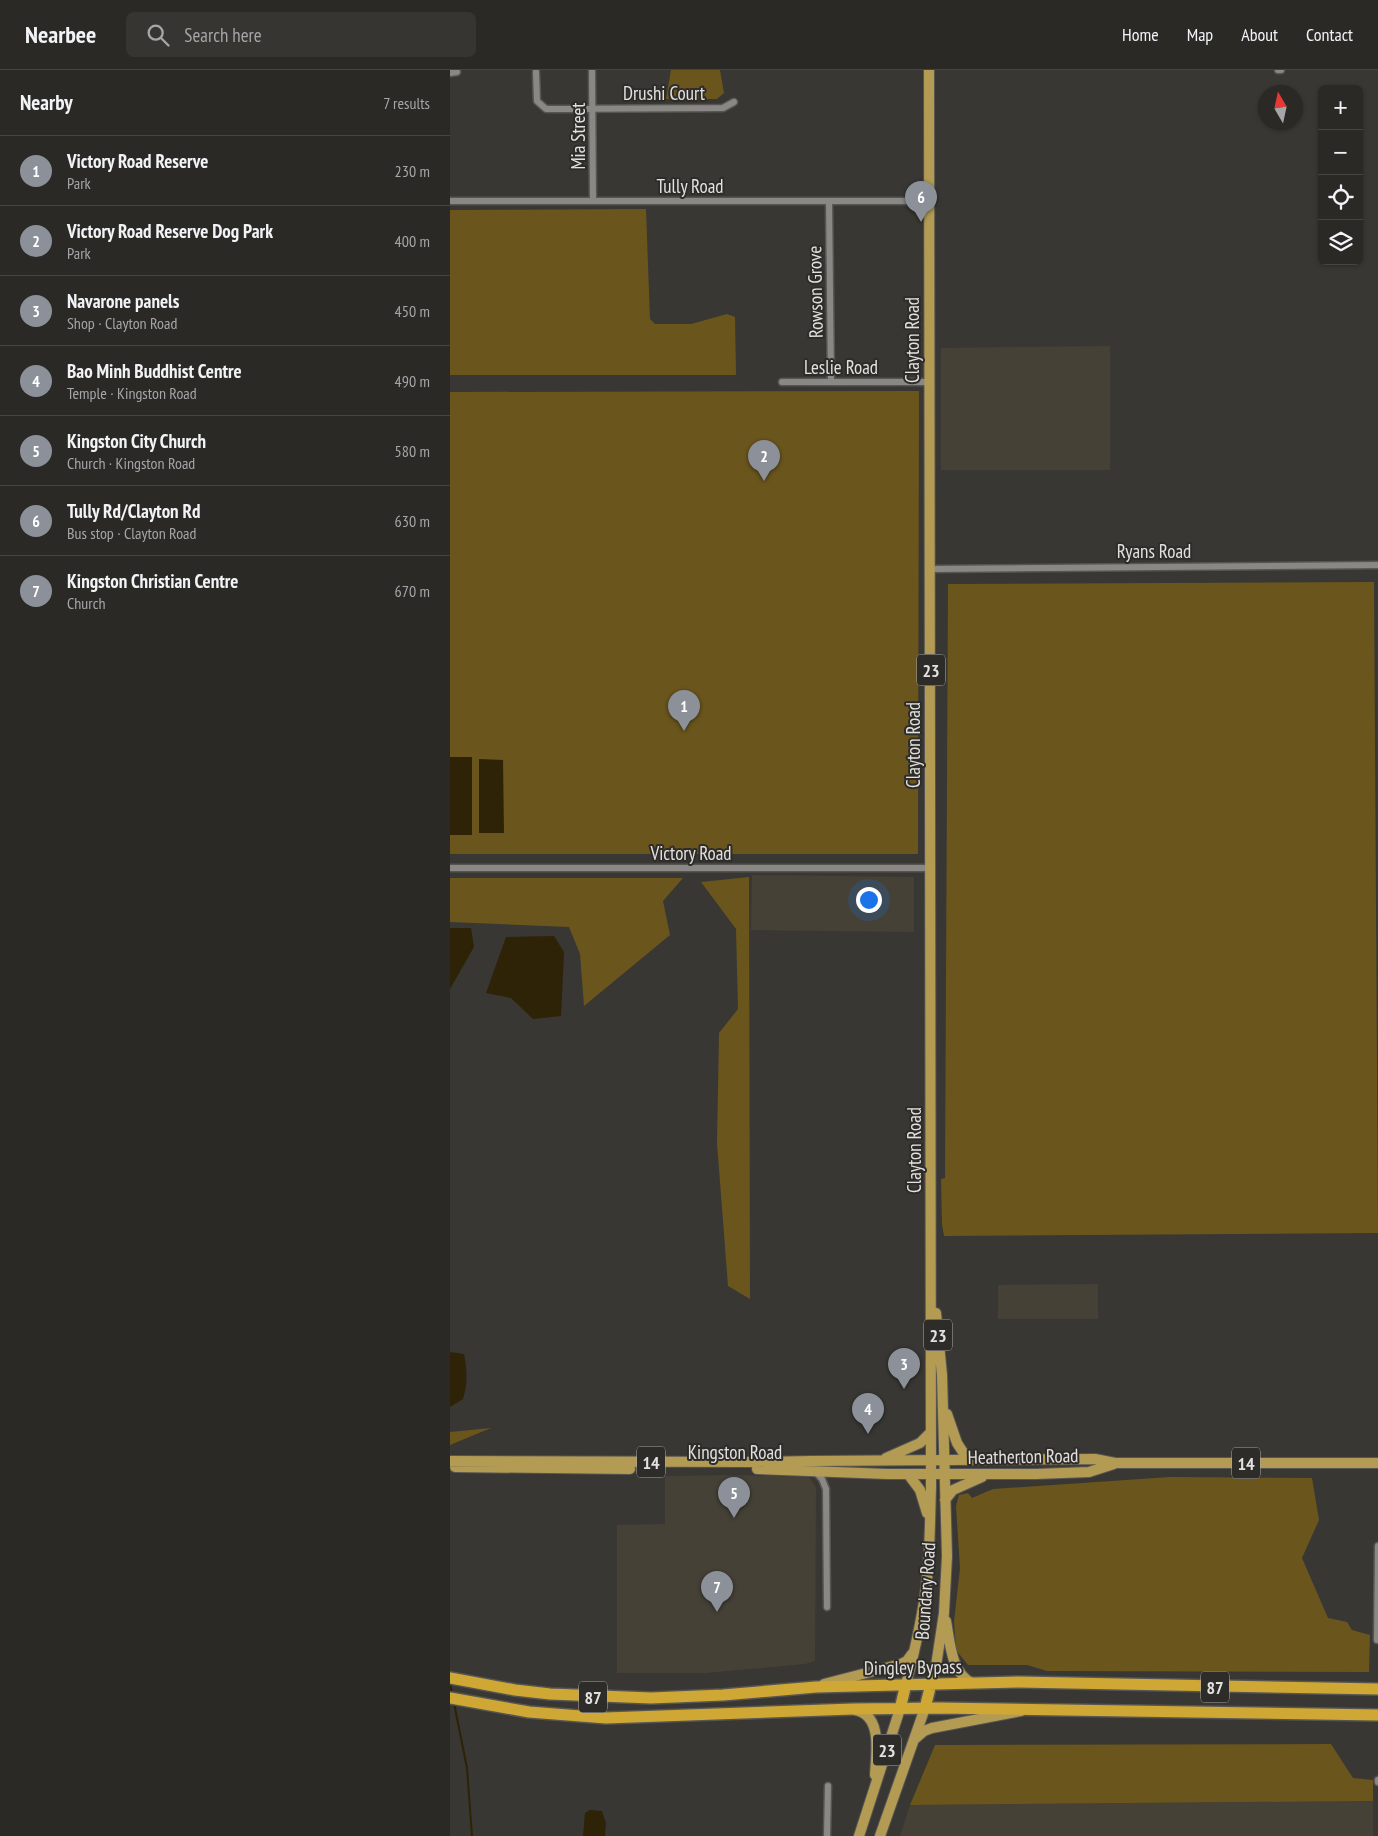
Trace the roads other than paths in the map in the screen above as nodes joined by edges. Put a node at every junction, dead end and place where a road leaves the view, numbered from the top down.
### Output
1 (592, 70) edge
2 (929, 70) edge
3 (536, 72) dead end
4 (734, 102) dead end
5 (592, 108) junction
6 (450, 200) edge
7 (593, 201) junction
8 (929, 201) junction
9 (829, 202) junction
10 (782, 382) dead end
11 (831, 382) junction
12 (929, 382) junction
13 (1378, 565) edge
14 (930, 569) junction
15 (450, 868) edge
16 (931, 868) junction
17 (932, 1270) junction
18 (930, 1392) junction
19 (943, 1397) junction
20 (930, 1433) junction
21 (930, 1460) junction
22 (944, 1460) junction
23 (968, 1460) junction
24 (450, 1461) edge
25 (875, 1461) junction
26 (1115, 1463) junction
27 (1378, 1463) edge
28 (450, 1467) edge
29 (814, 1470) junction
30 (841, 1472) junction
31 (908, 1474) junction
32 (930, 1474) junction
33 (944, 1474) junction
34 (1000, 1474) junction
35 (826, 1489) junction
36 (945, 1501) junction
37 (930, 1528) junction
38 (1378, 1546) edge
39 (827, 1607) dead end
40 (944, 1613) junction
41 (1377, 1640) edge
42 (915, 1648) junction
43 (450, 1678) edge
44 (972, 1683) junction
45 (906, 1684) junction
46 (931, 1684) junction
47 (816, 1687) junction
48 (1378, 1689) edge
49 (450, 1698) edge
50 (900, 1708) junction
51 (925, 1708) junction
52 (853, 1709) junction
53 (1027, 1710) junction
54 (1378, 1715) edge
55 (916, 1738) junction
56 (828, 1786) dead end
57 (873, 1790) junction
58 (828, 1836) edge
59 (859, 1836) edge
60 (880, 1836) edge

1 - 5 street, Mia Street
2 - 8 main road, Clayton Road / 23
3 - 5 street, Drushi Court
4 - 5 street, Drushi Court
5 - 7 street, Mia Street
6 - 7 street, Tully Road
7 - 9 street, Tully Road
8 - 9 street, Tully Road
8 - 12 main road, Clayton Road / 23
9 - 11 street, Rowson Grove
10 - 11 street, Leslie Road
11 - 12 street, Leslie Road
12 - 14 main road, Clayton Road / 23
13 - 14 street, Ryans Road
14 - 16 main road, Clayton Road / 23
15 - 16 street, Victory Road
16 - 17 main road, Clayton Road / 23
17 - 18 main road, Clayton Road / 23
17 - 19 main road, Clayton Road / 23
18 - 19 main road
18 - 20 main road, Clayton Road / 23
19 - 22 main road, Clayton Road / 23
19 - 23 main road
20 - 21 main road, Clayton Road / 23
20 - 25 main road
21 - 22 main road, Heatherton Road / 14
21 - 25 main road, Kingston Road / 14
21 - 32 main road, Boundary Road / 23
22 - 23 main road, Heatherton Road / 14
22 - 33 main road, Boundary Road / 23
23 - 26 main road, Heatherton Road / 14
24 - 25 main road, Kingston Road / 14
26 - 27 main road, Heatherton Road / 14
26 - 34 main road, Heatherton Road / 14
28 - 29 main road, Kingston Road / 14
29 - 30 main road, Kingston Road / 14
29 - 35 street
30 - 31 main road, Kingston Road / 14
30 - 35 street
31 - 32 main road, Kingston Road / 14
31 - 37 main road
32 - 33 main road, Heatherton Road / 14
32 - 37 main road, Boundary Road / 23
33 - 34 main road, Heatherton Road / 14
33 - 36 main road, Boundary Road / 23
34 - 36 main road
35 - 39 street
36 - 40 main road, Boundary Road / 23
37 - 42 main road, Boundary Road / 23
38 - 41 street
40 - 44 main road
40 - 46 main road, Boundary Road / 23
42 - 45 main road, Boundary Road / 23
42 - 47 main road
43 - 47 highway, Dingley Bypass / 87
44 - 46 highway, Dingley Bypass / 87
44 - 48 highway, Dingley Bypass / 87
45 - 46 highway, Dingley Bypass / 87
45 - 47 highway, Dingley Bypass / 87
45 - 50 highway, Boundary Road / 23
46 - 51 highway, Boundary Road / 23
49 - 52 highway, 87
50 - 51 highway, 87
50 - 52 highway, 87
50 - 57 main road, Boundary Road / 23
51 - 53 highway, 87
51 - 55 main road, Boundary Road / 23
52 - 57 main road
53 - 54 highway, 87
53 - 55 main road
55 - 60 main road, Boundary Road / 23
56 - 58 street
57 - 59 main road, Boundary Road / 23

